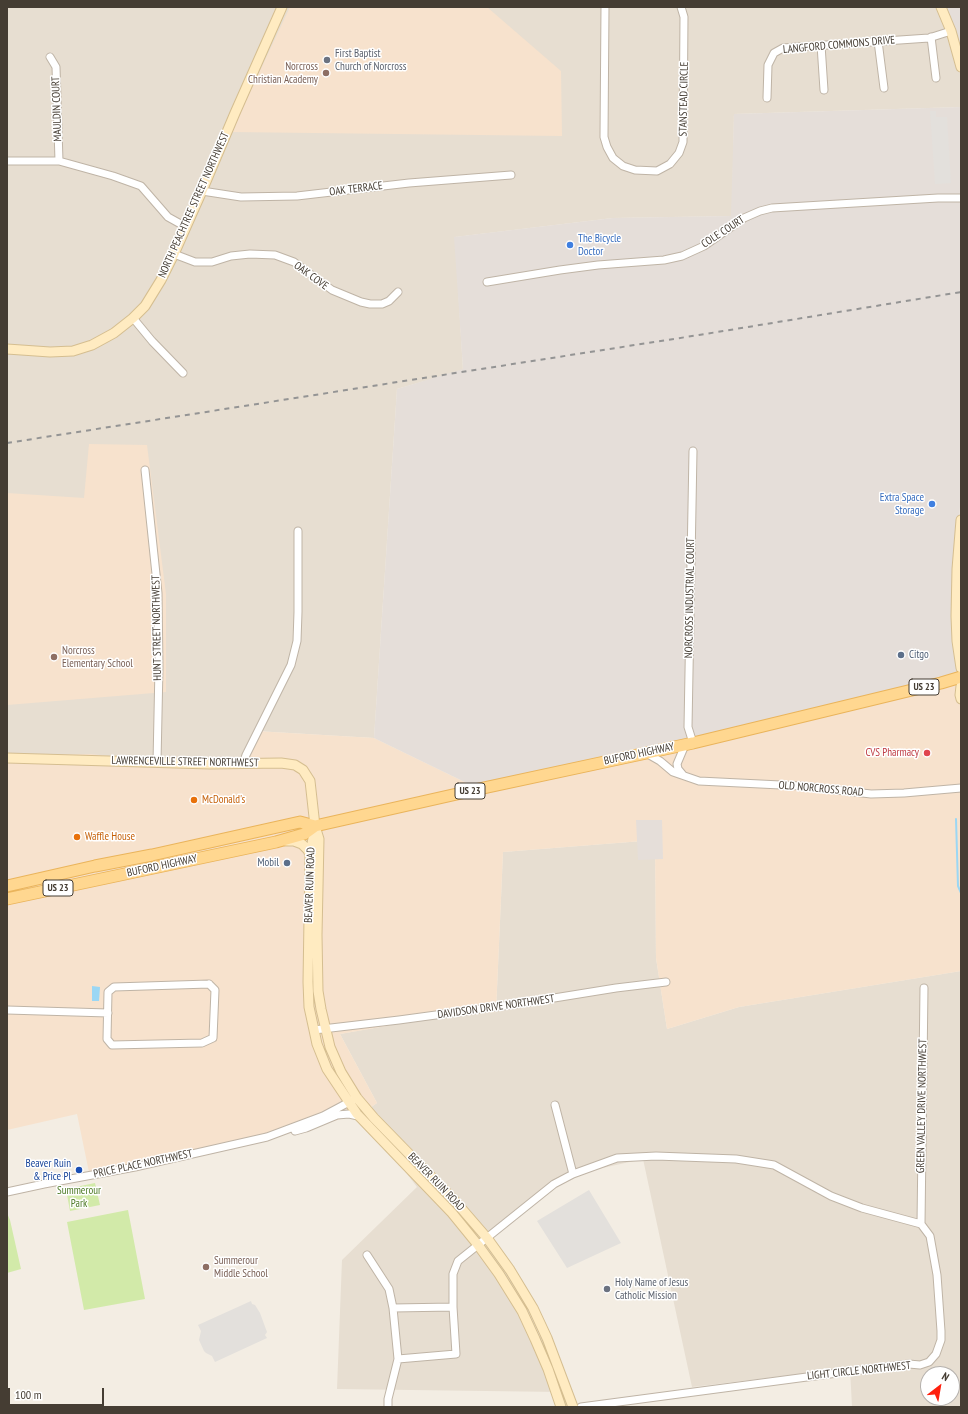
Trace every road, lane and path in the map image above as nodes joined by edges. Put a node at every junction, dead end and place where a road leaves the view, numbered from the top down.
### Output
1 (282, 7) edge
2 (605, 7) edge
3 (682, 7) edge
4 (941, 7) edge
5 (951, 31) junction
6 (931, 37) junction
7 (878, 41) junction
8 (821, 45) junction
9 (50, 58) dead end
10 (961, 67) edge
11 (936, 78) dead end
12 (884, 88) dead end
13 (824, 90) dead end
14 (767, 98) dead end
15 (7, 161) edge
16 (59, 161) junction
17 (511, 175) dead end
18 (202, 191) junction
19 (961, 198) edge
20 (186, 227) junction
21 (174, 254) junction
22 (487, 282) dead end
23 (398, 292) dead end
24 (134, 318) junction
25 (7, 349) edge
26 (183, 373) dead end
27 (693, 451) dead end
28 (145, 470) dead end
29 (961, 520) edge
30 (298, 531) dead end
31 (961, 668) edge
32 (961, 677) edge
33 (961, 686) edge
34 (961, 700) edge
35 (689, 744) junction
36 (646, 753) junction
37 (7, 758) edge
38 (157, 762) junction
39 (243, 764) junction
40 (683, 775) junction
41 (961, 788) edge
42 (315, 826) junction
43 (276, 842) junction
44 (310, 855) junction
45 (135, 859) junction
46 (138, 871) junction
47 (7, 886) edge
48 (7, 899) edge
49 (666, 982) dead end
50 (924, 988) dead end
51 (7, 1010) edge
52 (108, 1013) junction
53 (325, 1028) junction
54 (314, 1030) junction
55 (357, 1098) junction
56 (348, 1103) junction
57 (555, 1105) dead end
58 (358, 1116) junction
59 (279, 1133) junction
60 (574, 1174) junction
61 (7, 1192) edge
62 (921, 1224) junction
63 (487, 1238) junction
64 (478, 1245) junction
65 (367, 1255) dead end
66 (453, 1307) junction
67 (393, 1308) junction
68 (398, 1359) junction
69 (388, 1407) edge
70 (561, 1407) edge
71 (573, 1407) edge
72 (581, 1407) edge

1 - 18 main road, NORTH PEACHTREE STREET NORTHWEST
2 - 3 street, STANSTEAD CIRCLE
4 - 5 main road
5 - 6 street, LANGFORD COMMONS DRIVE
5 - 10 main road
6 - 7 street, LANGFORD COMMONS DRIVE
6 - 11 street
7 - 8 street, LANGFORD COMMONS DRIVE
7 - 12 street
8 - 13 street
8 - 14 street, LANGFORD COMMONS DRIVE
9 - 16 street, MAULDIN COURT
15 - 16 street
16 - 20 street
17 - 18 street, OAK TERRACE
18 - 20 main road, NORTH PEACHTREE STREET NORTHWEST
19 - 22 street, COLE COURT
20 - 21 main road, NORTH PEACHTREE STREET NORTHWEST
21 - 23 street, OAK COVE
21 - 24 main road, NORTH PEACHTREE STREET NORTHWEST
24 - 25 main road, NORTH PEACHTREE STREET NORTHWEST
24 - 26 street
27 - 35 street, NORCROSS INDUSTRIAL COURT
28 - 38 street, HUNT STREET NORTHWEST
29 - 31 main road
30 - 39 street
32 - 35 main road, BUFORD HIGHWAY / US 23
33 - 34 main road
35 - 36 main road, BUFORD HIGHWAY / US 23
35 - 40 street
36 - 40 street, OLD NORCROSS ROAD
36 - 42 main road, BUFORD HIGHWAY / US 23
37 - 38 main road, LAWRENCEVILLE STREET NORTHWEST
38 - 39 main road, LAWRENCEVILLE STREET NORTHWEST
39 - 42 main road, LAWRENCEVILLE STREET NORTHWEST
40 - 41 street, OLD NORCROSS ROAD
42 - 43 main road, BUFORD HIGHWAY / US 23
42 - 44 main road, BEAVER RUIN ROAD
42 - 45 main road, BUFORD HIGHWAY / US 23
42 - 53 main road, BEAVER RUIN ROAD
43 - 44 main road
43 - 46 main road, BUFORD HIGHWAY / US 23
44 - 54 main road, BEAVER RUIN ROAD
45 - 46 main road
45 - 47 main road, BUFORD HIGHWAY / US 23
46 - 48 main road, BUFORD HIGHWAY / US 23
49 - 53 street, DAVIDSON DRIVE NORTHWEST
50 - 62 street, GREEN VALLEY DRIVE NORTHWEST
51 - 52 street
52 - 52 street
53 - 54 street, DAVIDSON DRIVE NORTHWEST
53 - 55 main road, BEAVER RUIN ROAD
54 - 56 main road, BEAVER RUIN ROAD
55 - 56 street, PRICE PLACE NORTHWEST
55 - 63 main road, BEAVER RUIN ROAD
56 - 58 main road, BEAVER RUIN ROAD
56 - 59 street, PRICE PLACE NORTHWEST
57 - 60 street
58 - 59 street, PRICE PLACE NORTHWEST
58 - 64 main road, BEAVER RUIN ROAD
59 - 61 street, PRICE PLACE NORTHWEST
60 - 62 street
60 - 63 street
62 - 72 street, LIGHT CIRCLE NORTHWEST
63 - 64 street
63 - 71 main road, BEAVER RUIN ROAD
64 - 66 street
64 - 70 main road, BEAVER RUIN ROAD
65 - 67 street
66 - 67 street
66 - 68 street
67 - 68 street
68 - 69 street

